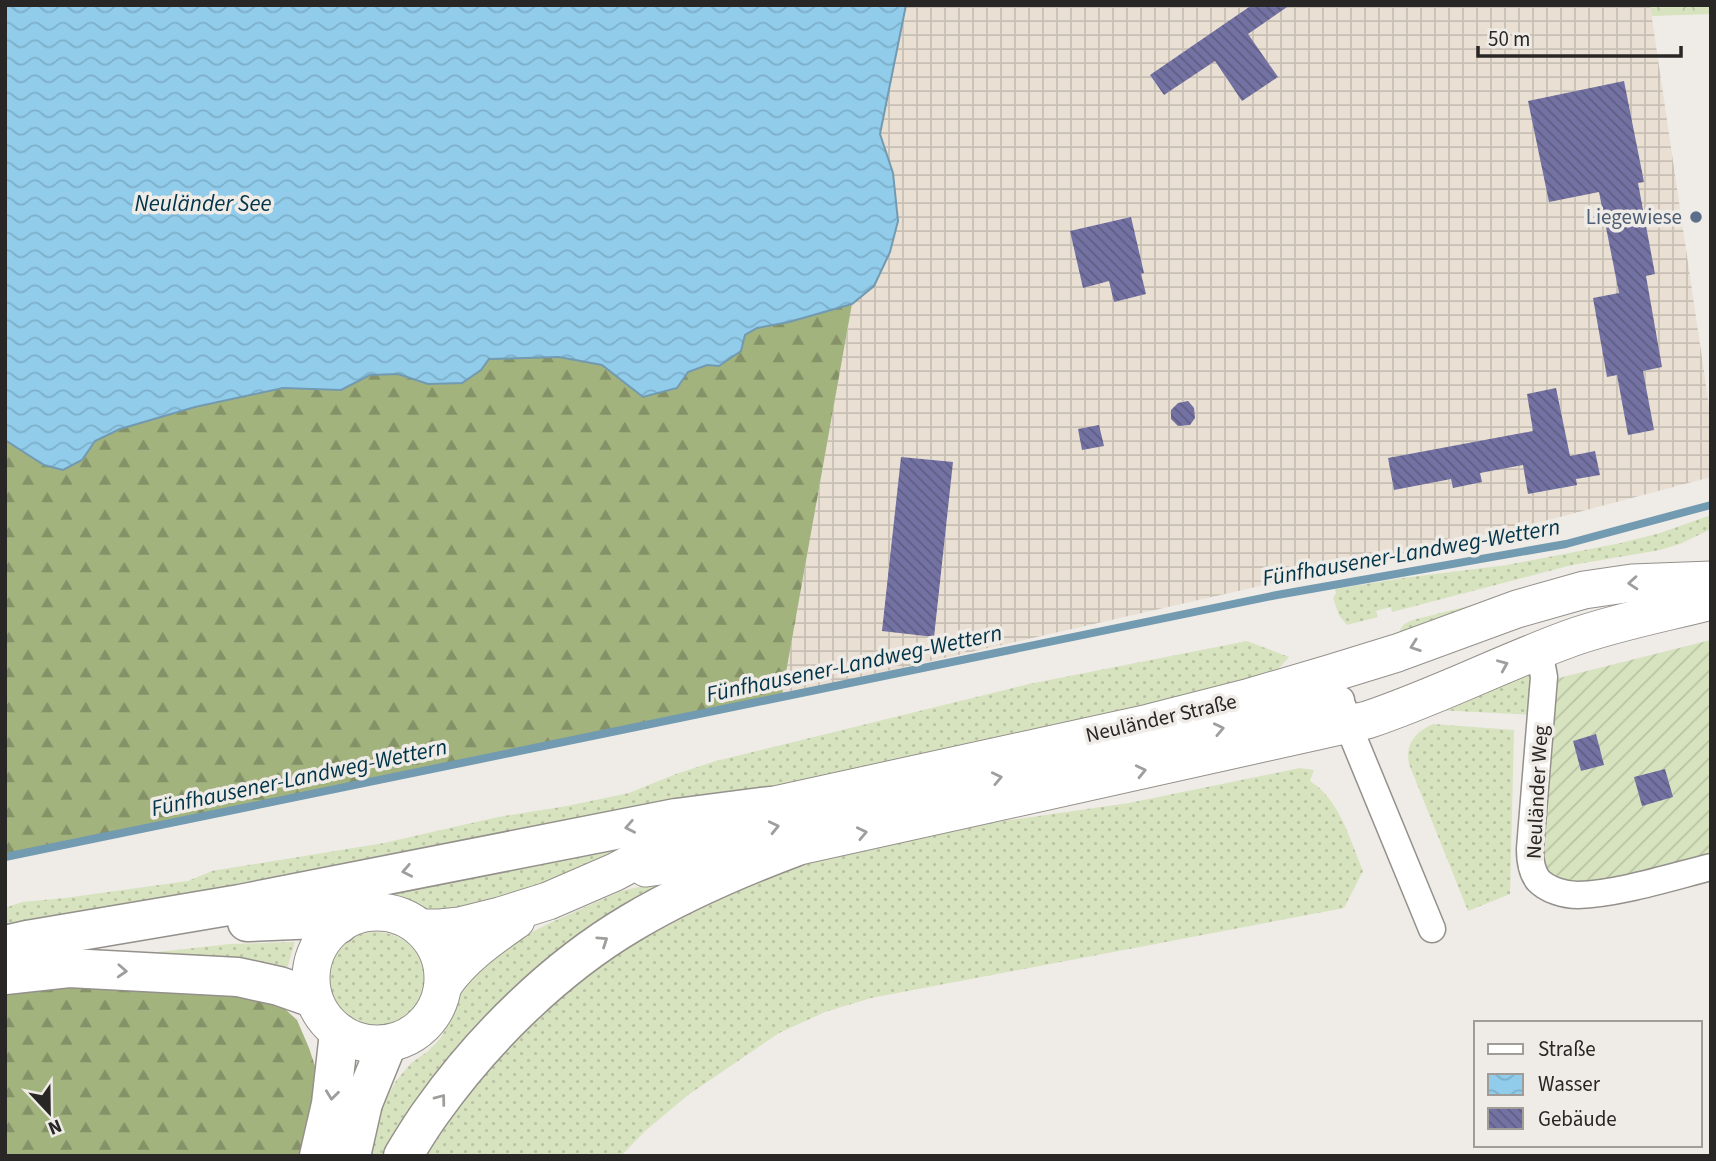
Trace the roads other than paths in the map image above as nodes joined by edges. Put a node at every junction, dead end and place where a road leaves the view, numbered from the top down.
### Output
1 (1711, 580) edge
2 (1711, 601) edge
3 (1539, 650) junction
4 (1341, 699) junction
5 (770, 806) junction
6 (795, 847) junction
7 (1711, 867) edge
8 (615, 872) junction
9 (548, 901) junction
10 (338, 924) junction
11 (421, 928) junction
12 (1432, 929) dead end
13 (5, 945) edge
14 (5, 959) edge
15 (5, 975) edge
16 (444, 984) junction
17 (313, 998) junction
18 (339, 1033) junction
19 (387, 1044) junction
20 (319, 1156) edge
21 (351, 1156) edge
22 (403, 1156) edge

1 -> 4 main road, Neuländer Straße
2 - 3 main road, Neuländer Straße
4 -> 3 main road, Neuländer Straße
3 - 7 street, Neuländer Weg
4 - 5 main road, Neuländer Straße
6 -> 4 main road, Neuländer Straße
8 -> 4 street
4 - 12 street
5 - 8 main road, Neuländer Straße
5 -> 13 highway
6 - 8 main road, Neuländer Straße
22 -> 6 highway
8 - 9 main road, Neuländer Straße
9 - 11 main road, Neuländer Straße
9 - 16 main road, Neuländer Straße
10 - 11 main road, Neuländer Straße
10 - 14 highway
10 - 17 main road
11 - 16 main road
15 -> 17 highway
16 - 19 main road, Neuländer Straße
17 - 18 main road
18 - 19 main road
18 -> 20 highway
19 - 21 highway

